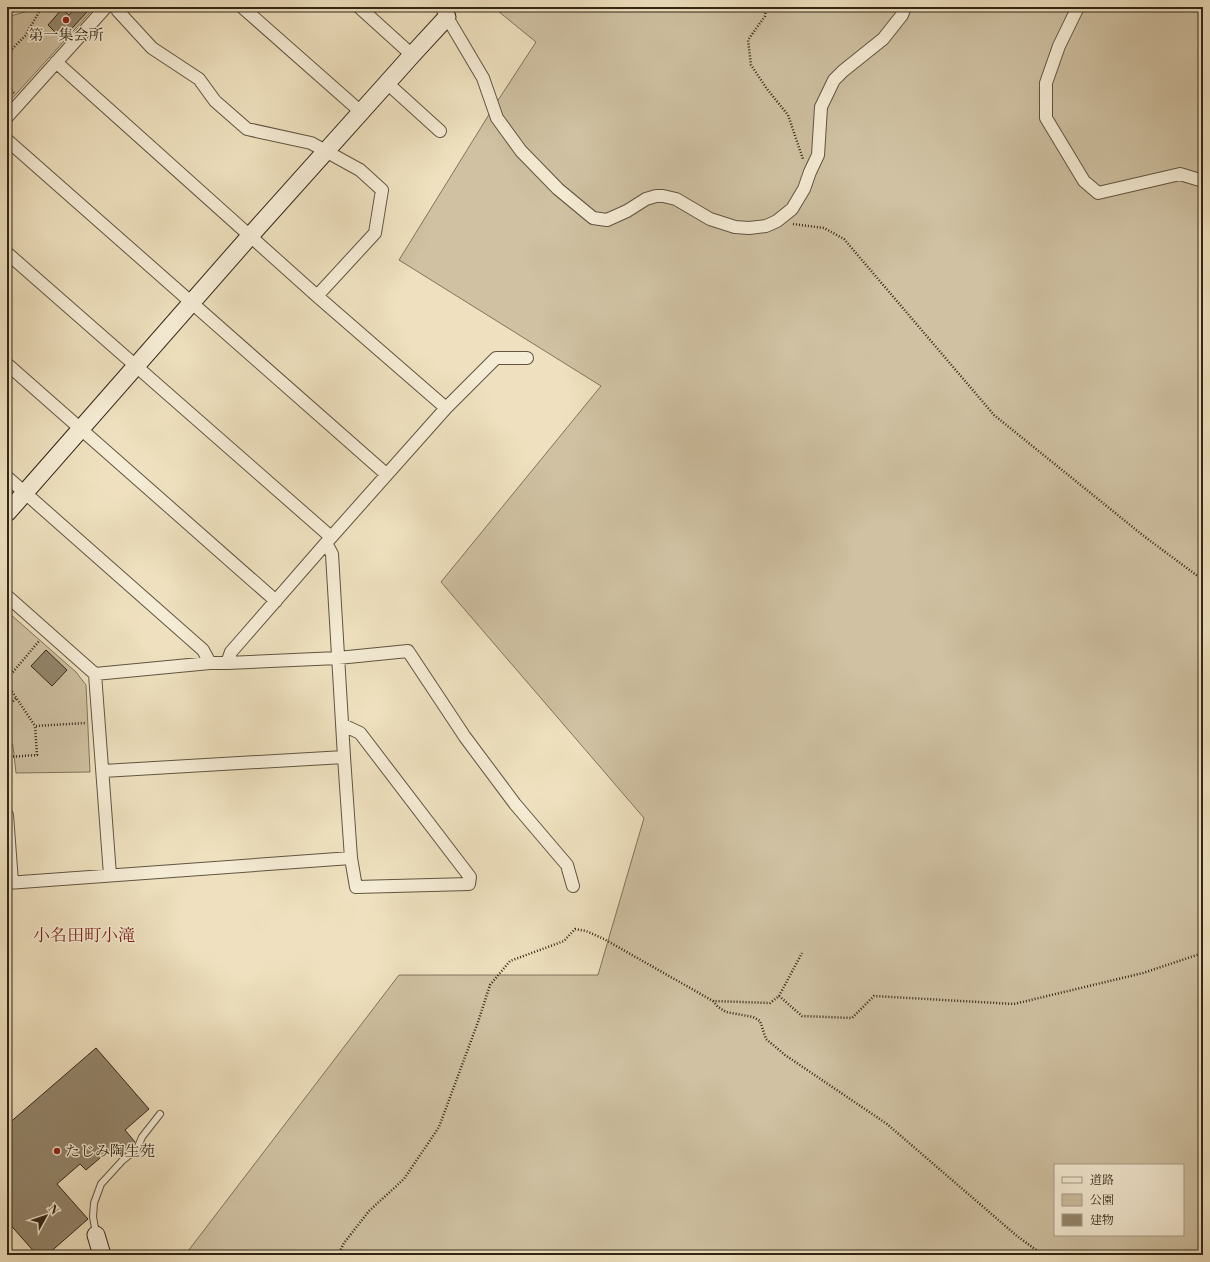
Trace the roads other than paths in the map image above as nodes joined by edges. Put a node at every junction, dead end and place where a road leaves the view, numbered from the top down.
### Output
1 (106, 7) edge
2 (116, 7) edge
3 (242, 7) edge
4 (359, 7) edge
5 (905, 7) edge
6 (1078, 7) edge
7 (444, 12) edge
8 (412, 54) junction
9 (56, 62) junction
10 (387, 83) junction
11 (361, 112) junction
12 (7, 117) edge
13 (440, 131) dead end
14 (7, 140) edge
15 (327, 151) junction
16 (1203, 181) edge
17 (250, 236) junction
18 (7, 253) edge
19 (317, 296) junction
20 (192, 303) junction
21 (527, 358) dead end
22 (7, 364) edge
23 (136, 366) junction
24 (446, 408) junction
25 (81, 430) junction
26 (386, 474) junction
27 (7, 476) edge
28 (25, 492) junction
29 (7, 514) edge
30 (328, 540) junction
31 (7, 596) edge
32 (276, 601) junction
33 (338, 658) junction
34 (210, 662) junction
35 (226, 663) junction
36 (95, 674) junction
37 (343, 725) junction
38 (344, 757) junction
39 (103, 771) junction
40 (7, 815) edge
41 (351, 858) junction
42 (110, 875) junction
43 (10, 882) edge
44 (573, 886) dead end
45 (160, 1114) dead end
46 (98, 1249) edge

1 - 9 street
2 - 15 street
3 - 11 street
4 - 8 street
5 - 7 street
6 - 16 street
7 - 8 street
8 - 10 street
9 - 12 street
9 - 17 street
10 - 11 street
10 - 13 street
11 - 15 street
14 - 20 street
15 - 17 street
15 - 19 street
17 - 19 street
17 - 20 street
18 - 23 street
19 - 24 street
20 - 23 street
20 - 26 street
21 - 24 street
22 - 25 street
23 - 25 street
23 - 30 street
24 - 26 street
25 - 28 street
25 - 32 street
26 - 30 street
27 - 28 street
28 - 29 street
28 - 34 street
30 - 32 street
30 - 33 street
31 - 36 street
32 - 35 street
33 - 35 street
33 - 37 street
33 - 44 street
34 - 35 street
34 - 36 street
36 - 39 street
37 - 38 street
37 - 41 street
38 - 39 street
38 - 41 street
39 - 42 street
40 - 43 street
41 - 42 street
42 - 43 street
45 - 46 lane

